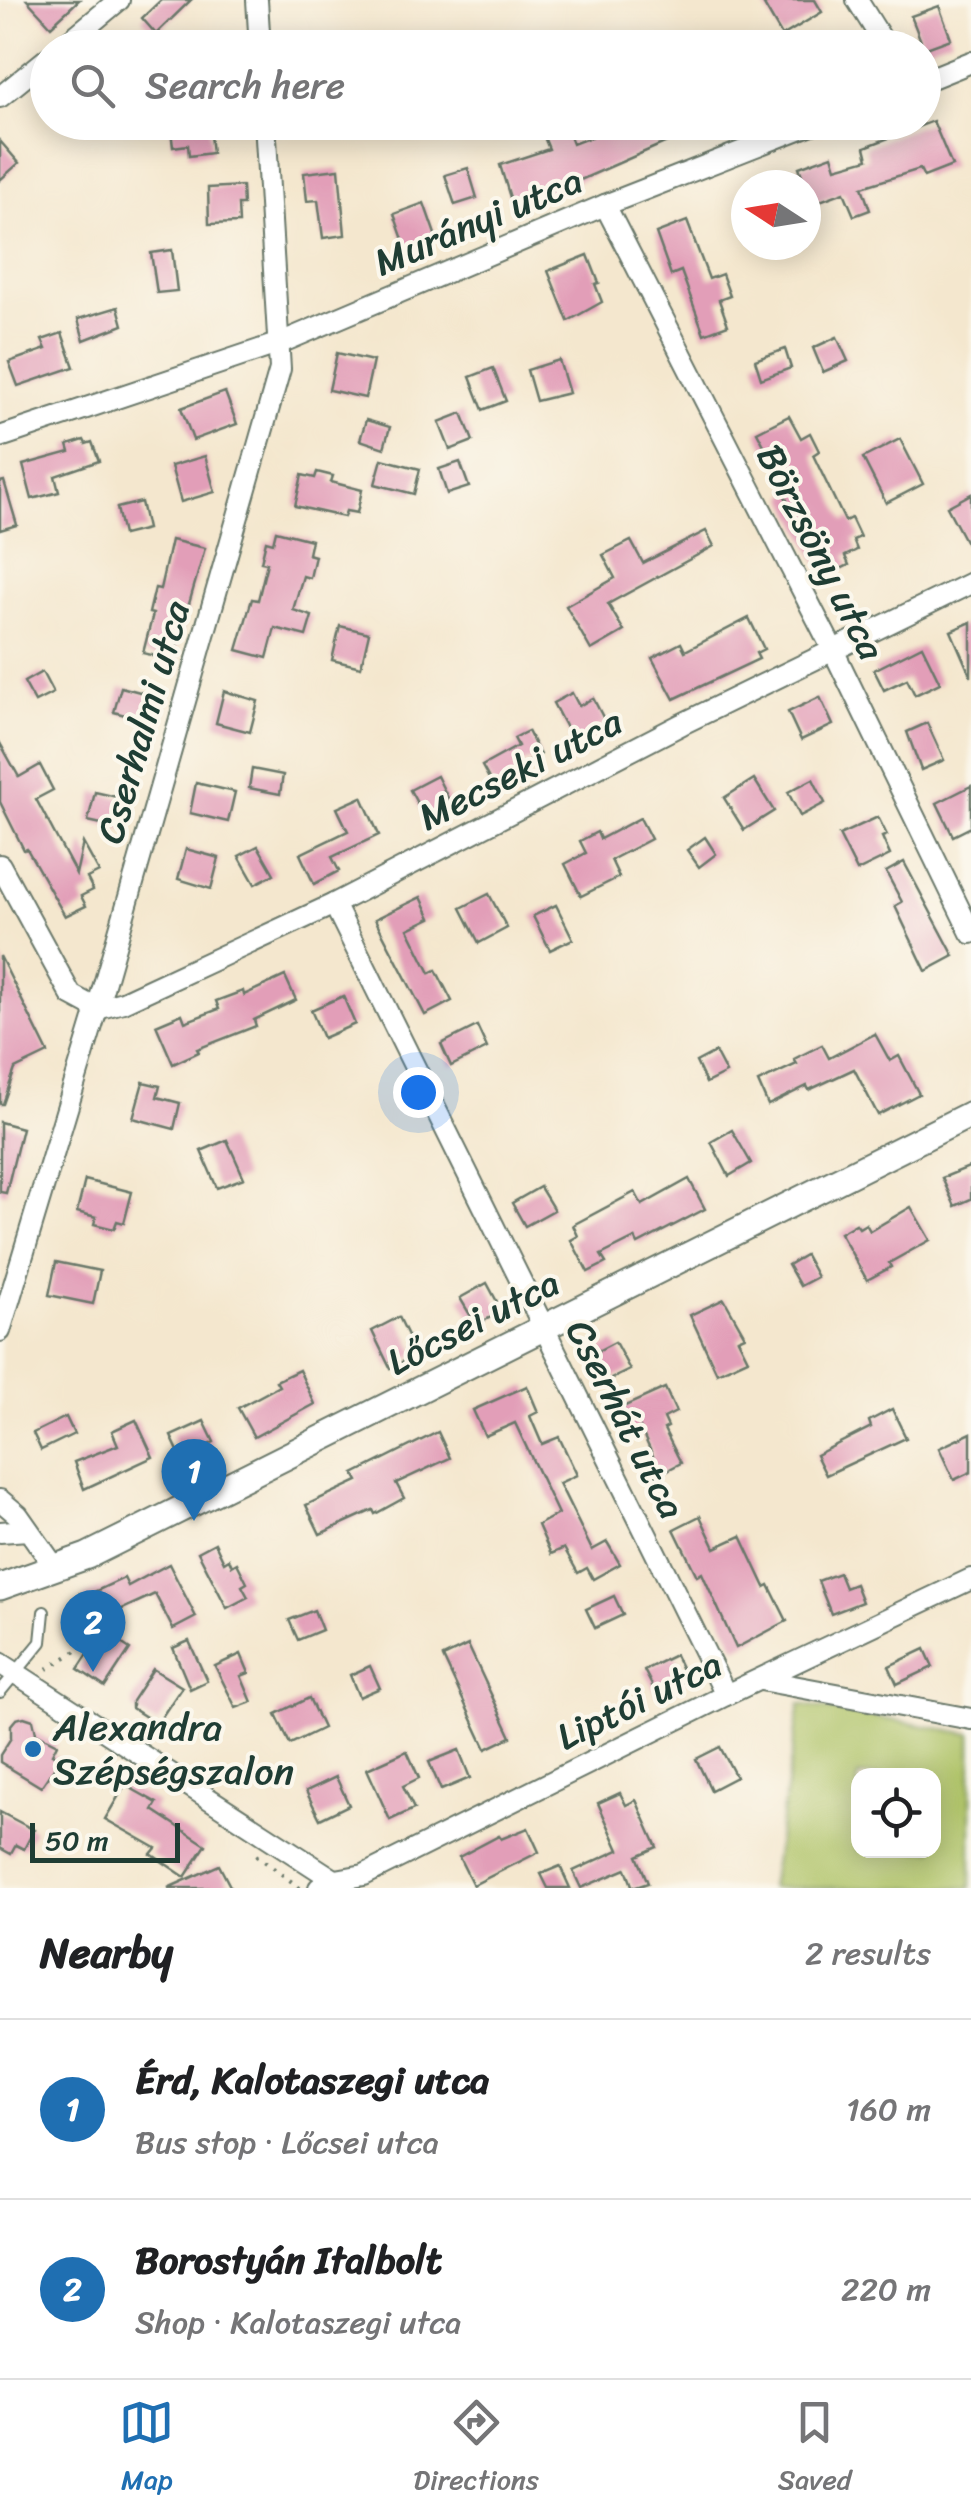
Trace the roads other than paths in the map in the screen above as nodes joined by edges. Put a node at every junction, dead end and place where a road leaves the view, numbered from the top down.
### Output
1 (118, 0) edge
2 (257, 0) edge
3 (857, 0) edge
4 (82, 30) edge
5 (259, 30) edge
6 (876, 30) edge
7 (971, 62) edge
8 (30, 73) edge
9 (941, 74) edge
10 (0, 98) edge
11 (266, 140) edge
12 (771, 140) edge
13 (605, 205) junction
14 (280, 343) junction
15 (0, 437) edge
16 (971, 583) edge
17 (832, 650) junction
18 (0, 864) edge
19 (334, 904) junction
20 (971, 934) edge
21 (97, 1009) junction
22 (971, 1114) edge
23 (542, 1330) junction
24 (0, 1331) edge
25 (0, 1500) edge
26 (28, 1530) junction
27 (0, 1532) edge
28 (56, 1569) junction
29 (971, 1578) edge
30 (1, 1587) edge
31 (44, 1612) dead end
32 (8, 1668) edge
33 (761, 1680) junction
34 (0, 1692) edge
35 (726, 1695) junction
36 (971, 1719) edge
37 (334, 1885) edge

1 - 4 street
2 - 5 street
3 - 6 street
7 - 9 street
8 - 10 street
11 - 14 street, Cserhalmi utca
12 - 13 street, Murányi utca
13 - 14 street, Murányi utca
13 - 17 street, Börzsöny utca
14 - 15 street, Murányi utca
14 - 21 street, Cserhalmi utca
16 - 17 street, Mecseki utca
17 - 19 street, Mecseki utca
17 - 20 street, Börzsöny utca
18 - 21 street
19 - 21 street, Mecseki utca
19 - 23 street, Cserhát utca
21 - 24 street, Cserhalmi utca
22 - 23 street, Lőcsei utca
23 - 28 street, Lőcsei utca
23 - 35 street, Cserhát utca
25 - 26 street
26 - 27 street
26 - 28 street
28 - 30 street, Lőcsei utca
29 - 33 street, Liptói utca
31 - 32 lane
32 - 34 lane
32 - 37 street
33 - 35 street, Liptói utca
33 - 36 street
35 - 37 street, Liptói utca

